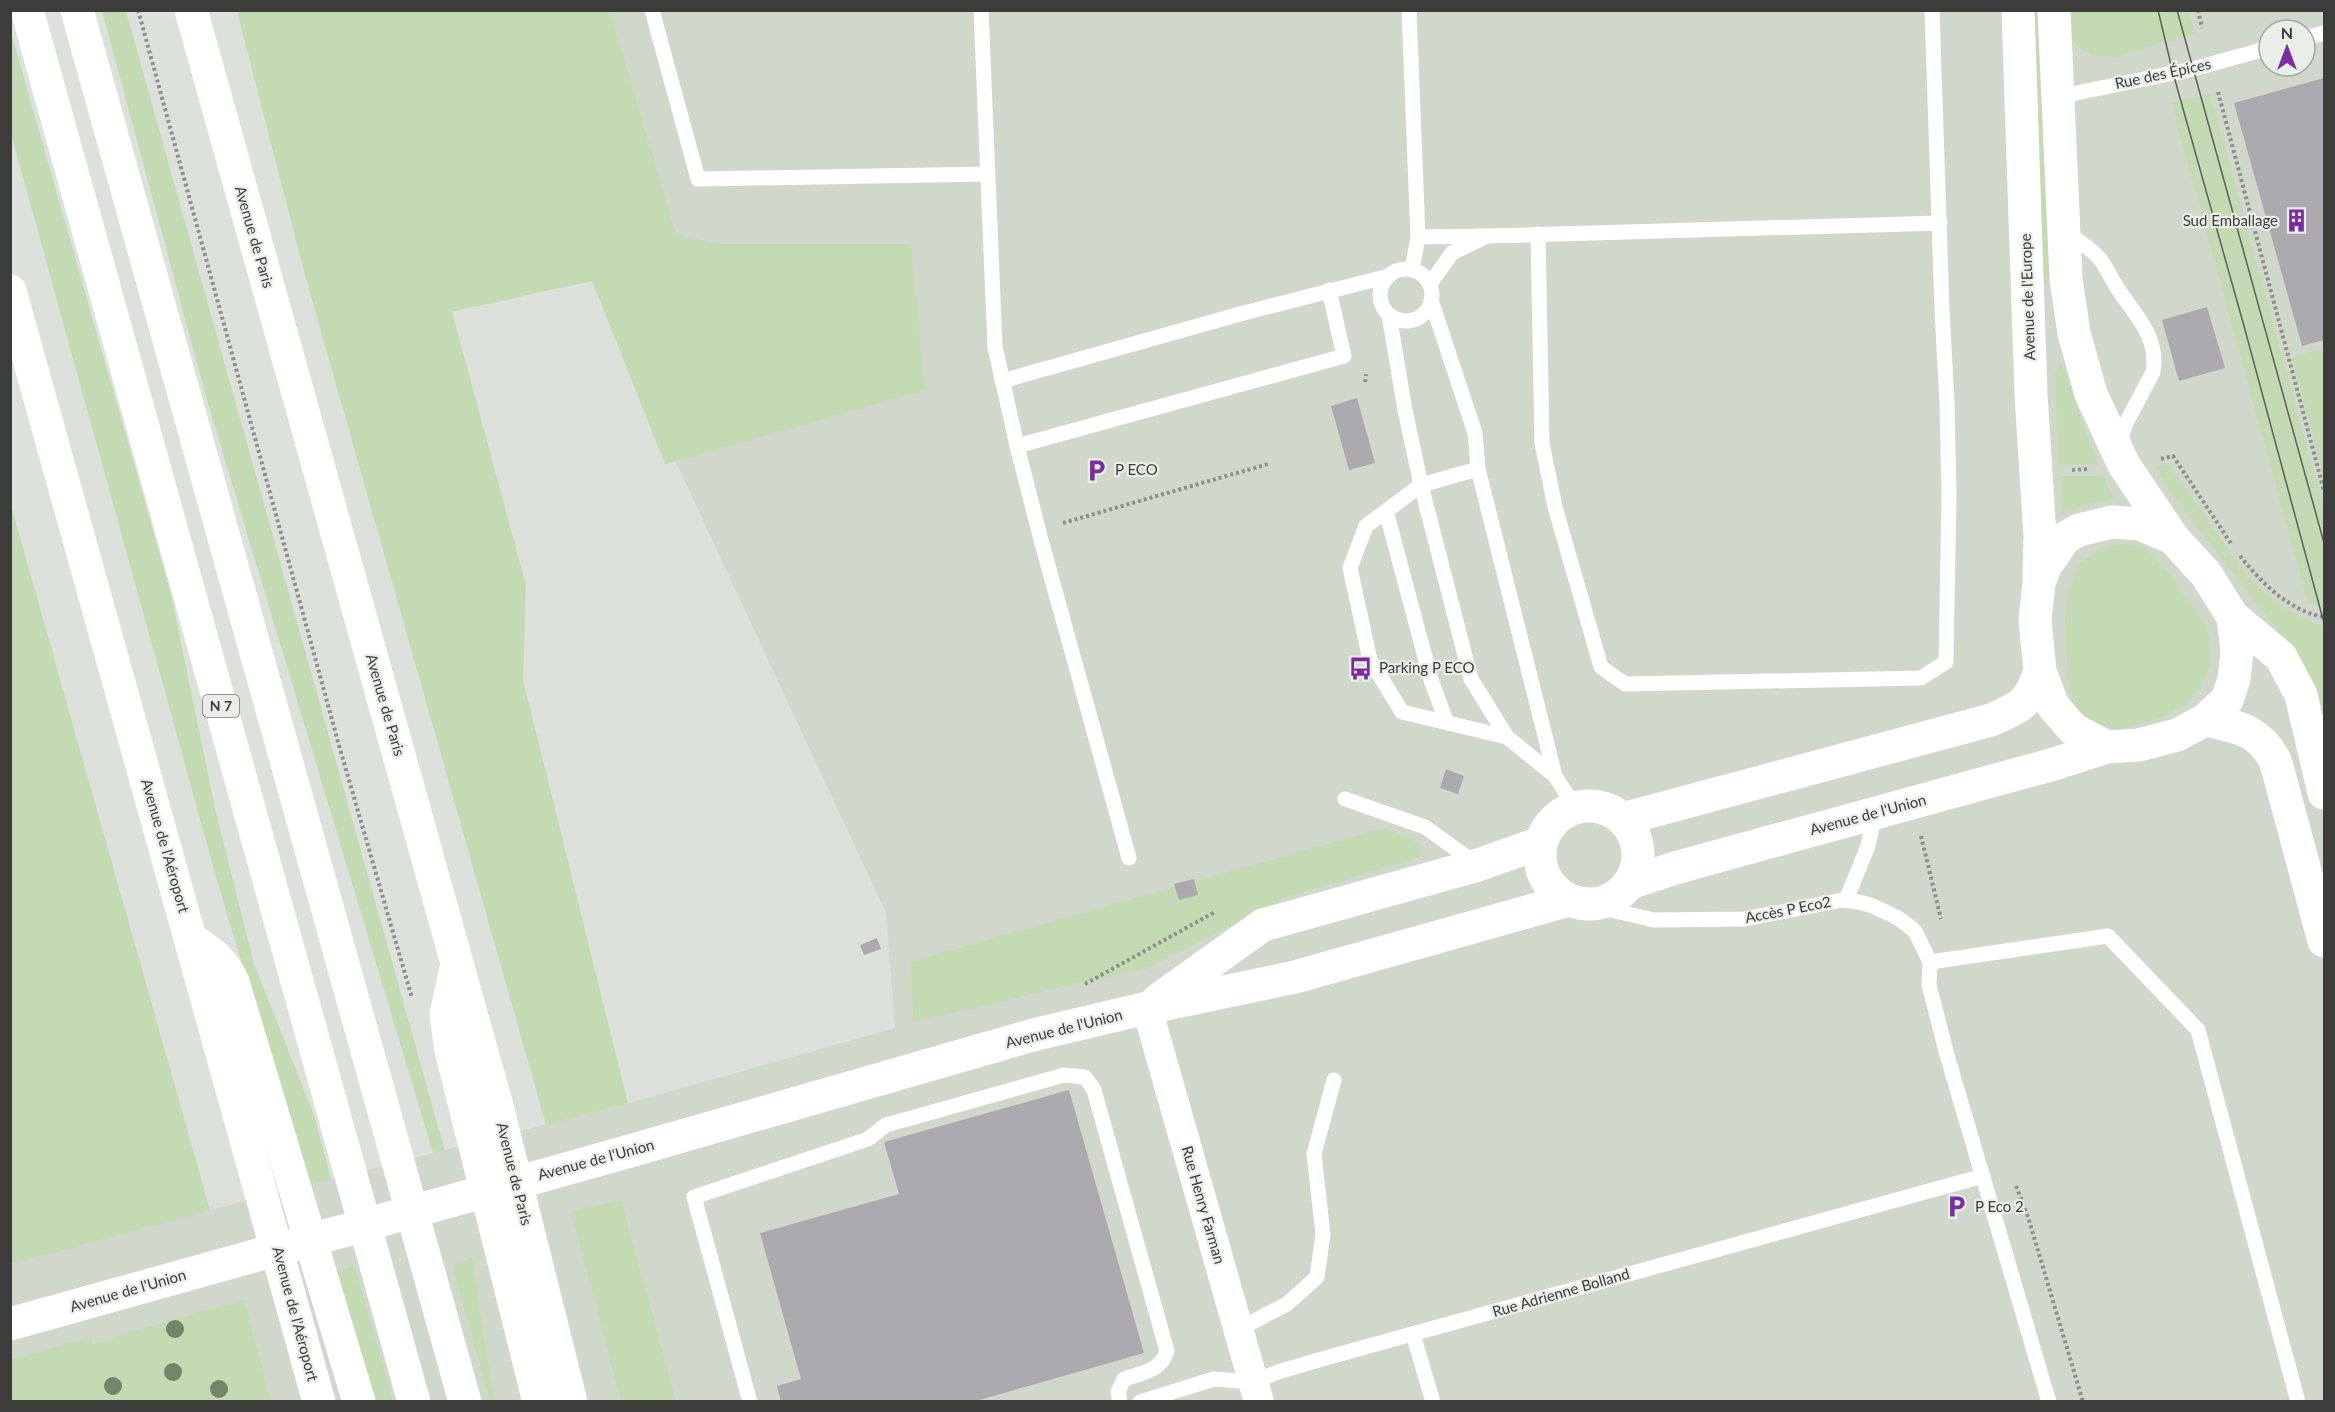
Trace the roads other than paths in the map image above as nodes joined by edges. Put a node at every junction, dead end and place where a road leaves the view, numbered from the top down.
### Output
1 (27, 10) edge
2 (77, 10) edge
3 (191, 10) edge
4 (652, 10) edge
5 (981, 10) edge
6 (1408, 10) edge
7 (1932, 10) edge
8 (2018, 10) edge
9 (2054, 10) edge
10 (2257, 51) edge
11 (2057, 97) junction
12 (988, 174) junction
13 (1940, 223) junction
14 (2063, 229) junction
15 (1538, 234) junction
16 (1487, 236) junction
17 (1418, 237) junction
18 (1412, 270) junction
19 (1389, 276) junction
20 (1329, 290) junction
21 (10, 291) edge
22 (1430, 292) junction
23 (1389, 315) junction
24 (1002, 381) junction
25 (1017, 446) junction
26 (2117, 450) junction
27 (1478, 469) junction
28 (1421, 485) junction
29 (1386, 512) junction
30 (2173, 538) junction
31 (2039, 583) junction
32 (2233, 617) junction
33 (2040, 671) junction
34 (2205, 720) junction
35 (1447, 723) junction
36 (1506, 737) junction
37 (2107, 747) junction
38 (1555, 776) junction
39 (2325, 793) edge
40 (1345, 799) dead end
41 (1575, 807) junction
42 (1875, 813) junction
43 (1623, 819) junction
44 (1540, 843) junction
45 (1129, 858) dead end
46 (1478, 865) junction
47 (1630, 883) junction
48 (1846, 900) junction
49 (1577, 902) junction
50 (191, 939) junction
51 (2325, 941) edge
52 (1930, 962) junction
53 (457, 964) junction
54 (1147, 1008) junction
55 (1334, 1080) dead end
56 (1983, 1176) junction
57 (10, 1324) edge
58 (1239, 1329) junction
59 (1413, 1334) junction
60 (1256, 1392) edge
61 (319, 1401) edge
62 (359, 1401) edge
63 (414, 1401) edge
64 (465, 1401) edge
65 (539, 1401) edge
66 (571, 1401) edge
67 (750, 1401) edge
68 (1120, 1401) edge
69 (1140, 1401) edge
70 (1433, 1401) edge
71 (2049, 1401) edge
72 (2298, 1401) edge

1 - 63 main road, N 7
2 - 64 main road
3 - 53 main road, Avenue de Paris
4 - 12 lane
5 - 12 lane
6 - 17 lane
7 - 13 lane
8 - 31 main road, Avenue de l'Europe
9 - 11 main road
10 - 11 lane, Rue des Épices
11 - 14 main road
12 - 24 lane
13 - 15 lane
13 - 15 lane
14 - 26 main road
14 - 26 lane
15 - 16 lane
16 - 17 lane
16 - 22 lane
17 - 18 lane
18 - 19 lane
18 - 22 lane
19 - 20 lane
19 - 23 lane
20 - 24 lane
20 - 25 lane
21 - 50 main road, Avenue de l'Aéroport
22 - 23 lane
22 - 27 lane
23 - 28 lane
24 - 25 lane
25 - 45 lane
26 - 30 main road
27 - 28 lane
27 - 38 lane
28 - 29 lane
28 - 36 lane
29 - 35 lane
29 - 35 lane
30 - 31 main road
30 - 32 main road
31 - 33 main road
32 - 34 main road, Avenue de l'Union
32 - 39 main road
33 - 37 main road
33 - 43 main road
34 - 37 main road, Avenue de l'Union
34 - 51 main road
35 - 36 lane
36 - 38 lane
37 - 42 main road, Avenue de l'Union
38 - 41 lane
40 - 46 lane
41 - 43 main road
41 - 44 main road
42 - 47 main road, Avenue de l'Union
42 - 48 lane
43 - 47 main road
44 - 46 main road, Avenue de l'Union
44 - 49 main road
46 - 54 main road, Avenue de l'Union
47 - 49 main road, Avenue de l'Union
48 - 49 lane, Accès P Eco2
48 - 52 lane, Accès P Eco2
49 - 54 main road, Avenue de l'Union
50 - 61 main road, Avenue de l'Aéroport
50 - 62 main road
52 - 56 lane
52 - 72 lane
53 - 65 main road
53 - 66 main road, Avenue de Paris
54 - 57 main road, Avenue de l'Union
54 - 58 street, Rue Henry Farman
55 - 58 lane
56 - 59 lane, Rue Adrienne Bolland
56 - 71 lane
58 - 60 street, Rue Henry Farman
59 - 60 lane, Rue Adrienne Bolland
59 - 70 lane
60 - 69 lane, Rue Adrienne Bolland
67 - 68 lane

